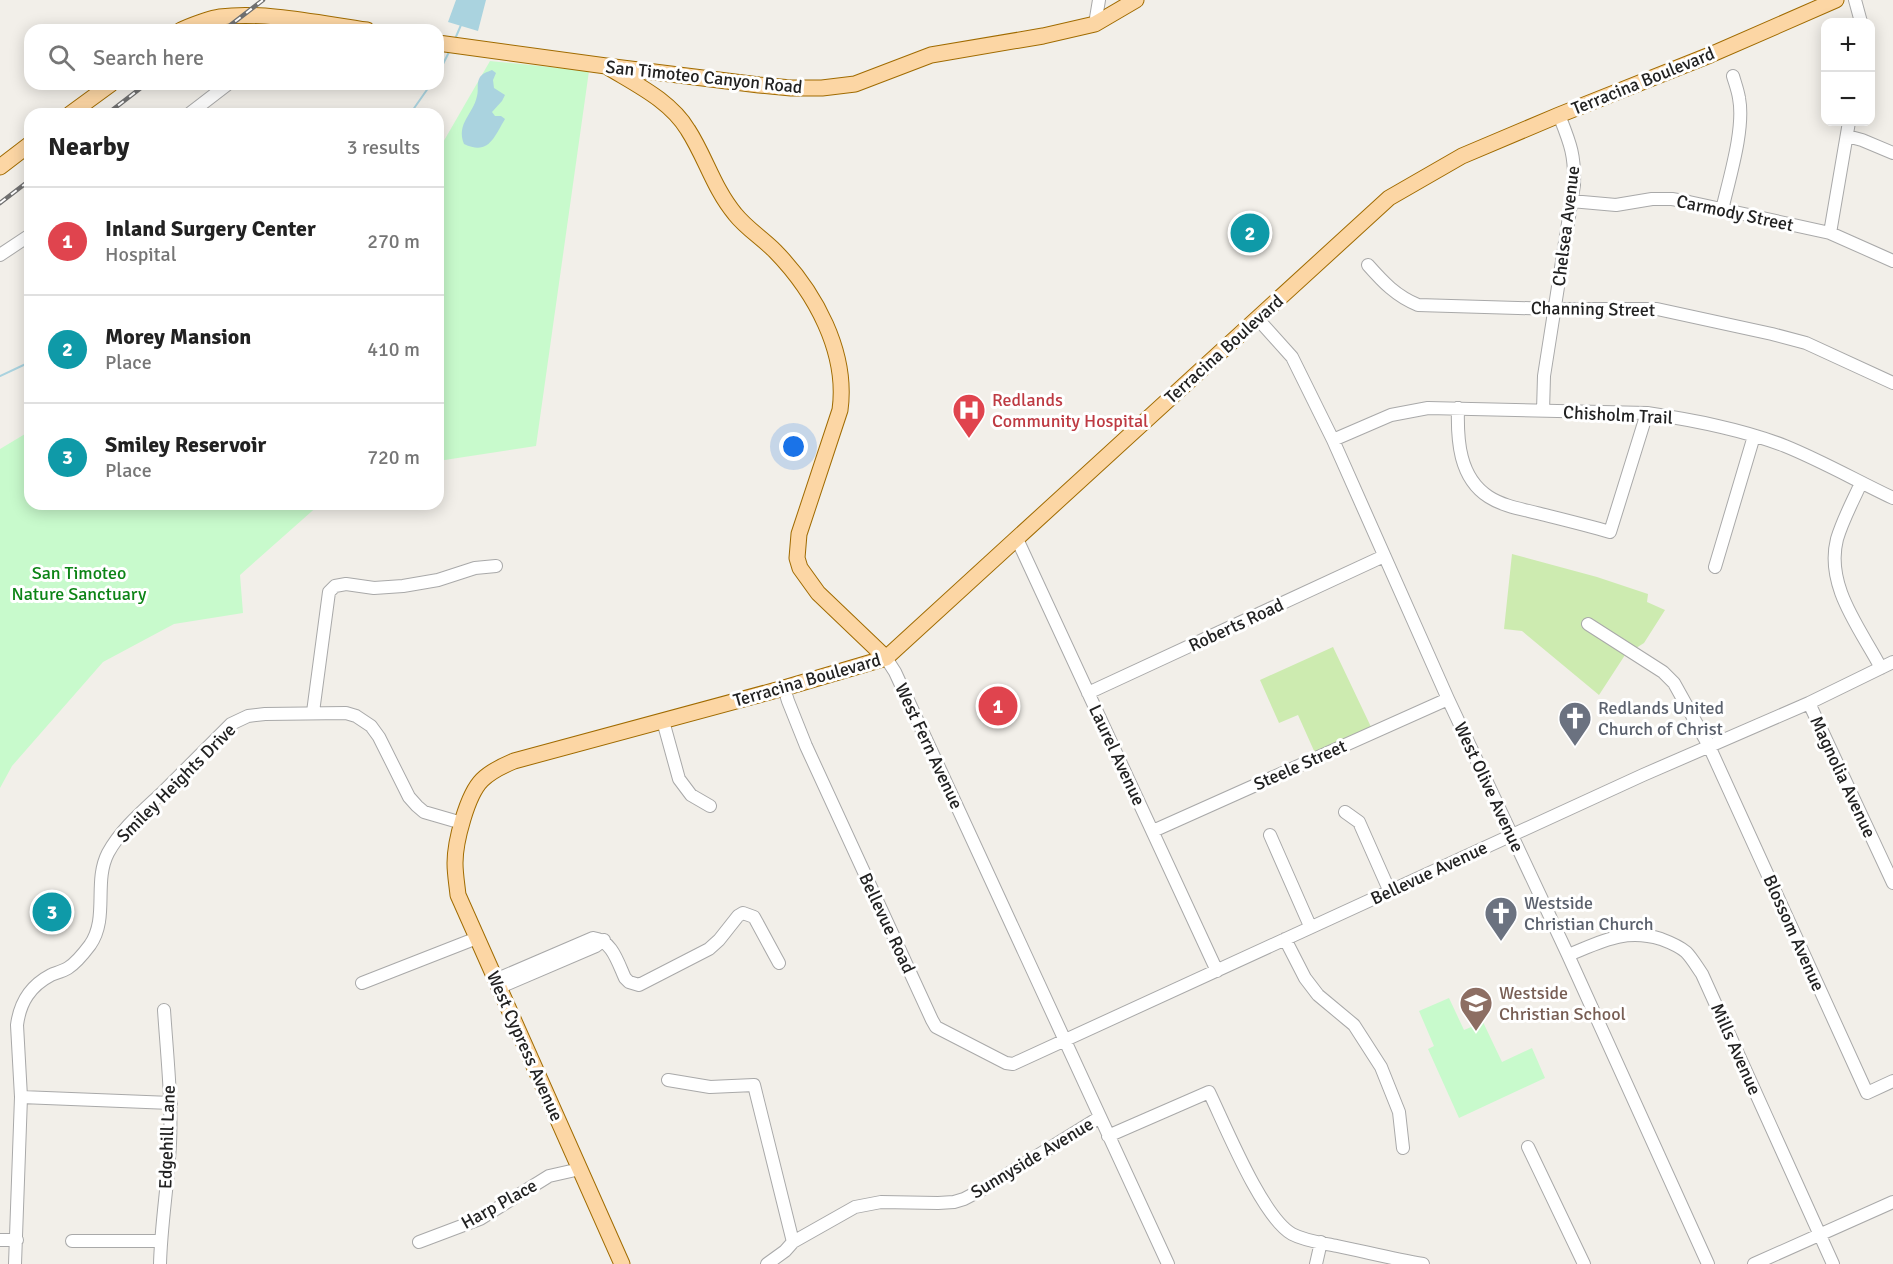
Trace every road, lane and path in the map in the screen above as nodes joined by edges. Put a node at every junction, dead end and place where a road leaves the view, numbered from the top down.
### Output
1 (1099, 0) edge
2 (1136, 0) edge
3 (1836, 0) edge
4 (1855, 0) edge
5 (1860, 18) edge
6 (199, 24) edge
7 (235, 24) edge
8 (280, 24) edge
9 (285, 24) edge
10 (1095, 24) junction
11 (444, 44) edge
12 (606, 66) junction
13 (1733, 75) dead end
14 (102, 90) edge
15 (220, 90) edge
16 (78, 108) edge
17 (197, 108) edge
18 (1559, 115) junction
19 (1848, 126) edge
20 (1847, 136) junction
21 (24, 149) edge
22 (1893, 153) edge
23 (0, 167) edge
24 (1571, 201) junction
25 (1722, 210) junction
26 (1830, 233) junction
27 (24, 239) edge
28 (0, 255) edge
29 (1893, 261) edge
30 (1368, 264) dead end
31 (1555, 309) junction
32 (1257, 318) junction
33 (1893, 383) edge
34 (1458, 408) junction
35 (1543, 411) junction
36 (1647, 413) junction
37 (1754, 436) junction
38 (1333, 440) junction
39 (1861, 483) junction
40 (1893, 498) edge
41 (1017, 539) junction
42 (1384, 556) junction
43 (496, 566) dead end
44 (1715, 567) dead end
45 (1588, 624) dead end
46 (886, 658) junction
47 (1893, 662) edge
48 (1881, 668) junction
49 (784, 688) junction
50 (1088, 693) junction
51 (1448, 699) junction
52 (1809, 703) junction
53 (313, 712) junction
54 (663, 721) junction
55 (1709, 746) junction
56 (710, 806) dead end
57 (1345, 812) dead end
58 (462, 823) junction
59 (1153, 831) junction
60 (1270, 835) dead end
61 (1512, 835) junction
62 (1893, 883) edge
63 (1390, 892) junction
64 (1310, 926) junction
65 (477, 938) junction
66 (1286, 939) junction
67 (1568, 955) junction
68 (779, 963) dead end
69 (1217, 971) junction
70 (362, 983) dead end
71 (497, 984) junction
72 (164, 1010) dead end
73 (1063, 1040) junction
74 (668, 1080) dead end
75 (1893, 1082) edge
76 (21, 1097) junction
77 (171, 1103) junction
78 (1100, 1117) junction
79 (1108, 1136) junction
80 (1403, 1148) dead end
81 (1528, 1148) dead end
82 (580, 1169) junction
83 (1893, 1202) edge
84 (1820, 1235) junction
85 (0, 1240) edge
86 (17, 1240) junction
87 (72, 1241) dead end
88 (161, 1241) junction
89 (419, 1242) dead end
90 (793, 1242) junction
91 (1321, 1242) junction
92 (15, 1264) edge
93 (160, 1264) edge
94 (622, 1264) edge
95 (767, 1264) edge
96 (1168, 1264) edge
97 (1316, 1264) edge
98 (1418, 1264) edge
99 (1584, 1264) edge
100 (1708, 1264) edge
101 (1754, 1264) edge
102 (1833, 1264) edge

1 - 10 street
2 - 10 main road, San Timoteo Canyon Road
3 - 18 main road, Terracina Boulevard
4 - 5 street
6 - 9 main road
7 - 8 main road
10 - 12 main road, San Timoteo Canyon Road
11 - 12 main road, San Timoteo Canyon Road
12 - 46 main road, West Fern Avenue
13 - 25 street
14 - 16 main road
15 - 17 street
18 - 24 street, Chelsea Avenue
18 - 32 main road, Terracina Boulevard
19 - 20 street
20 - 22 street
20 - 26 street
21 - 23 main road
24 - 25 street, Carmody Street
24 - 31 street, Chelsea Avenue
25 - 26 street, Carmody Street
26 - 29 street, Carmody Street
27 - 28 street
30 - 31 street, Channing Street
31 - 33 street, Channing Street
31 - 35 street, Chelsea Avenue
32 - 38 street, West Olive Avenue
32 - 41 main road, Terracina Boulevard
34 - 35 street, Chisholm Trail
34 - 36 street
34 - 38 street, Chisholm Trail
35 - 36 street, Chisholm Trail
36 - 37 street, Chisholm Trail
37 - 39 street, Chisholm Trail
37 - 44 street
38 - 42 street, West Olive Avenue
39 - 40 street, Chisholm Trail
39 - 48 street
41 - 46 main road, Terracina Boulevard
41 - 50 street, Laurel Avenue
42 - 50 street, Roberts Road
42 - 51 street, West Olive Avenue
43 - 53 street
45 - 55 street
46 - 49 main road, Terracina Boulevard
46 - 73 street, West Fern Avenue
47 - 48 street, Bellevue Avenue
48 - 52 street, Bellevue Avenue
49 - 54 main road, Terracina Boulevard
49 - 73 street, Bellevue Road
50 - 59 street, Laurel Avenue
51 - 59 street, Steele Street
51 - 61 street, West Olive Avenue
52 - 55 street, Bellevue Avenue
52 - 62 street, Magnolia Avenue
53 - 58 street, Smiley Heights Drive
53 - 76 street, Smiley Heights Drive
54 - 56 street
54 - 58 main road, Terracina Boulevard
55 - 61 street, Bellevue Avenue
55 - 75 street, Blossom Avenue
57 - 63 street
58 - 65 main road, West Cypress Avenue
59 - 69 street, Laurel Avenue
60 - 64 street
61 - 63 street, Bellevue Avenue
61 - 67 street, West Olive Avenue
63 - 64 street, Bellevue Avenue
64 - 66 street, Bellevue Avenue
65 - 70 street
65 - 71 main road, West Cypress Avenue
66 - 69 street, Bellevue Avenue
66 - 80 street
67 - 84 street, Mills Avenue
67 - 100 street, West Olive Avenue
68 - 71 street
69 - 73 street, Bellevue Avenue
71 - 82 main road, West Cypress Avenue
72 - 77 street, Edgehill Lane
73 - 78 street, West Fern Avenue
74 - 90 street
76 - 77 street
76 - 86 street, Smiley Heights Drive
77 - 88 street, Edgehill Lane
78 - 79 street, West Fern Avenue
78 - 90 street, Sunnyside Avenue
79 - 91 street
79 - 96 street, West Fern Avenue
81 - 99 street
82 - 89 street, Harp Place
82 - 94 main road, West Cypress Avenue
83 - 84 street
84 - 101 street
84 - 102 street, Mills Avenue
85 - 86 street
86 - 92 street, Smiley Heights Drive
87 - 88 street
88 - 93 street, Edgehill Lane
90 - 95 street, Sunnyside Avenue
91 - 97 street
91 - 98 street

